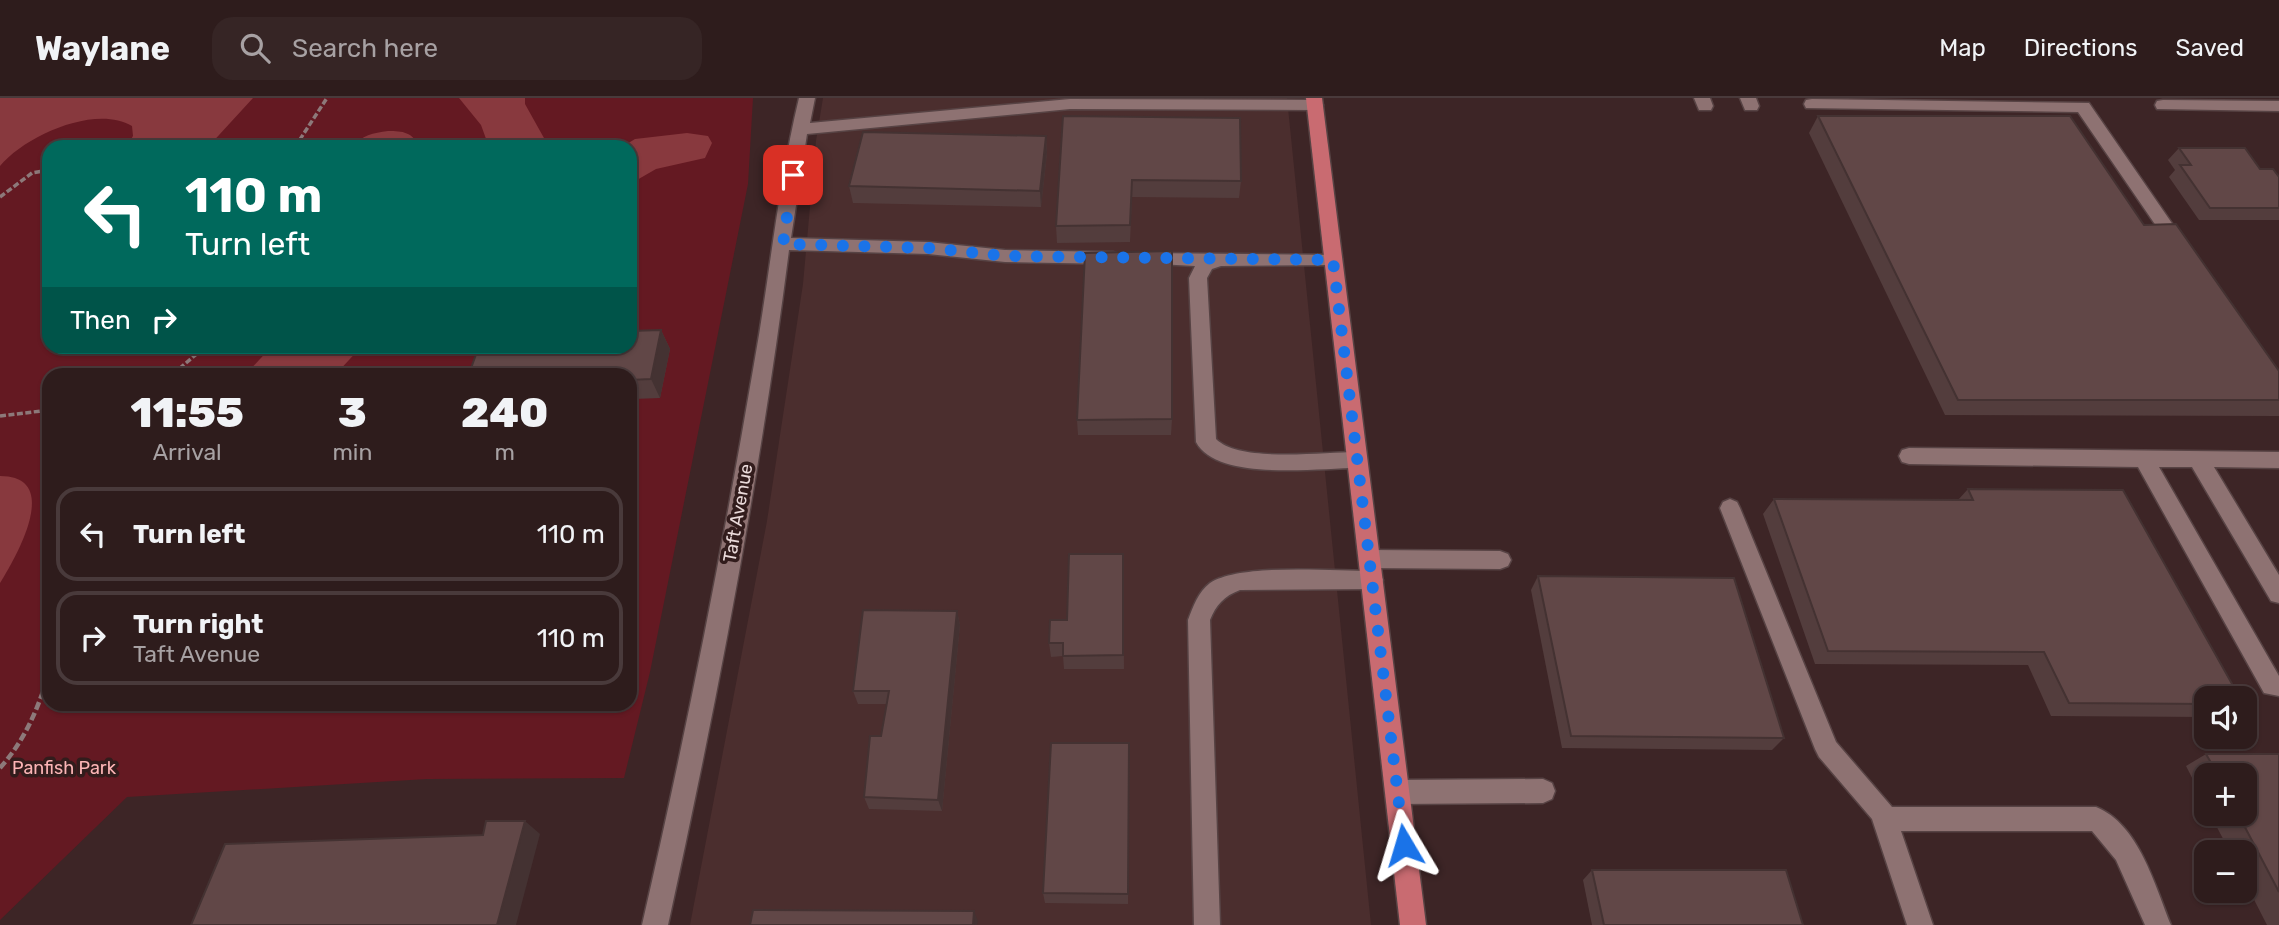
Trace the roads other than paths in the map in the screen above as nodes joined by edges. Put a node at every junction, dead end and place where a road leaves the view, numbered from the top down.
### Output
1 (807, 98) edge
2 (1070, 101) edge
3 (1315, 102) edge
4 (1977, 102) edge
5 (1032, 103) edge
6 (1812, 104) dead end
7 (2163, 105) dead end
8 (2279, 106) edge
9 (799, 129) junction
10 (783, 244) junction
11 (1221, 260) junction
12 (1333, 260) junction
13 (2193, 266) edge
14 (1909, 456) dead end
15 (2144, 459) junction
16 (2198, 459) junction
17 (1357, 460) junction
18 (2279, 460) edge
19 (1730, 508) dead end
20 (1500, 560) dead end
21 (1371, 570) junction
22 (2279, 594) edge
23 (2279, 686) edge
24 (1543, 791) dead end
25 (1398, 792) junction
26 (1884, 819) junction
27 (655, 925) edge
28 (1207, 925) edge
29 (1413, 925) edge
30 (1920, 925) edge
31 (2158, 925) edge

1 - 9 street, Taft Avenue
2 - 3 street
2 - 5 street
3 - 12 main road
4 - 6 street
4 - 13 street
5 - 9 street
7 - 8 street
9 - 10 street, Taft Avenue
10 - 11 street
10 - 27 street, Taft Avenue
11 - 12 street
11 - 17 street
12 - 17 main road
14 - 15 street
15 - 16 street
15 - 23 street
16 - 18 street
16 - 22 street
17 - 21 main road
19 - 26 street
20 - 21 street
21 - 25 main road
21 - 28 street
24 - 25 street
25 - 29 main road
26 - 30 street
26 - 31 street

